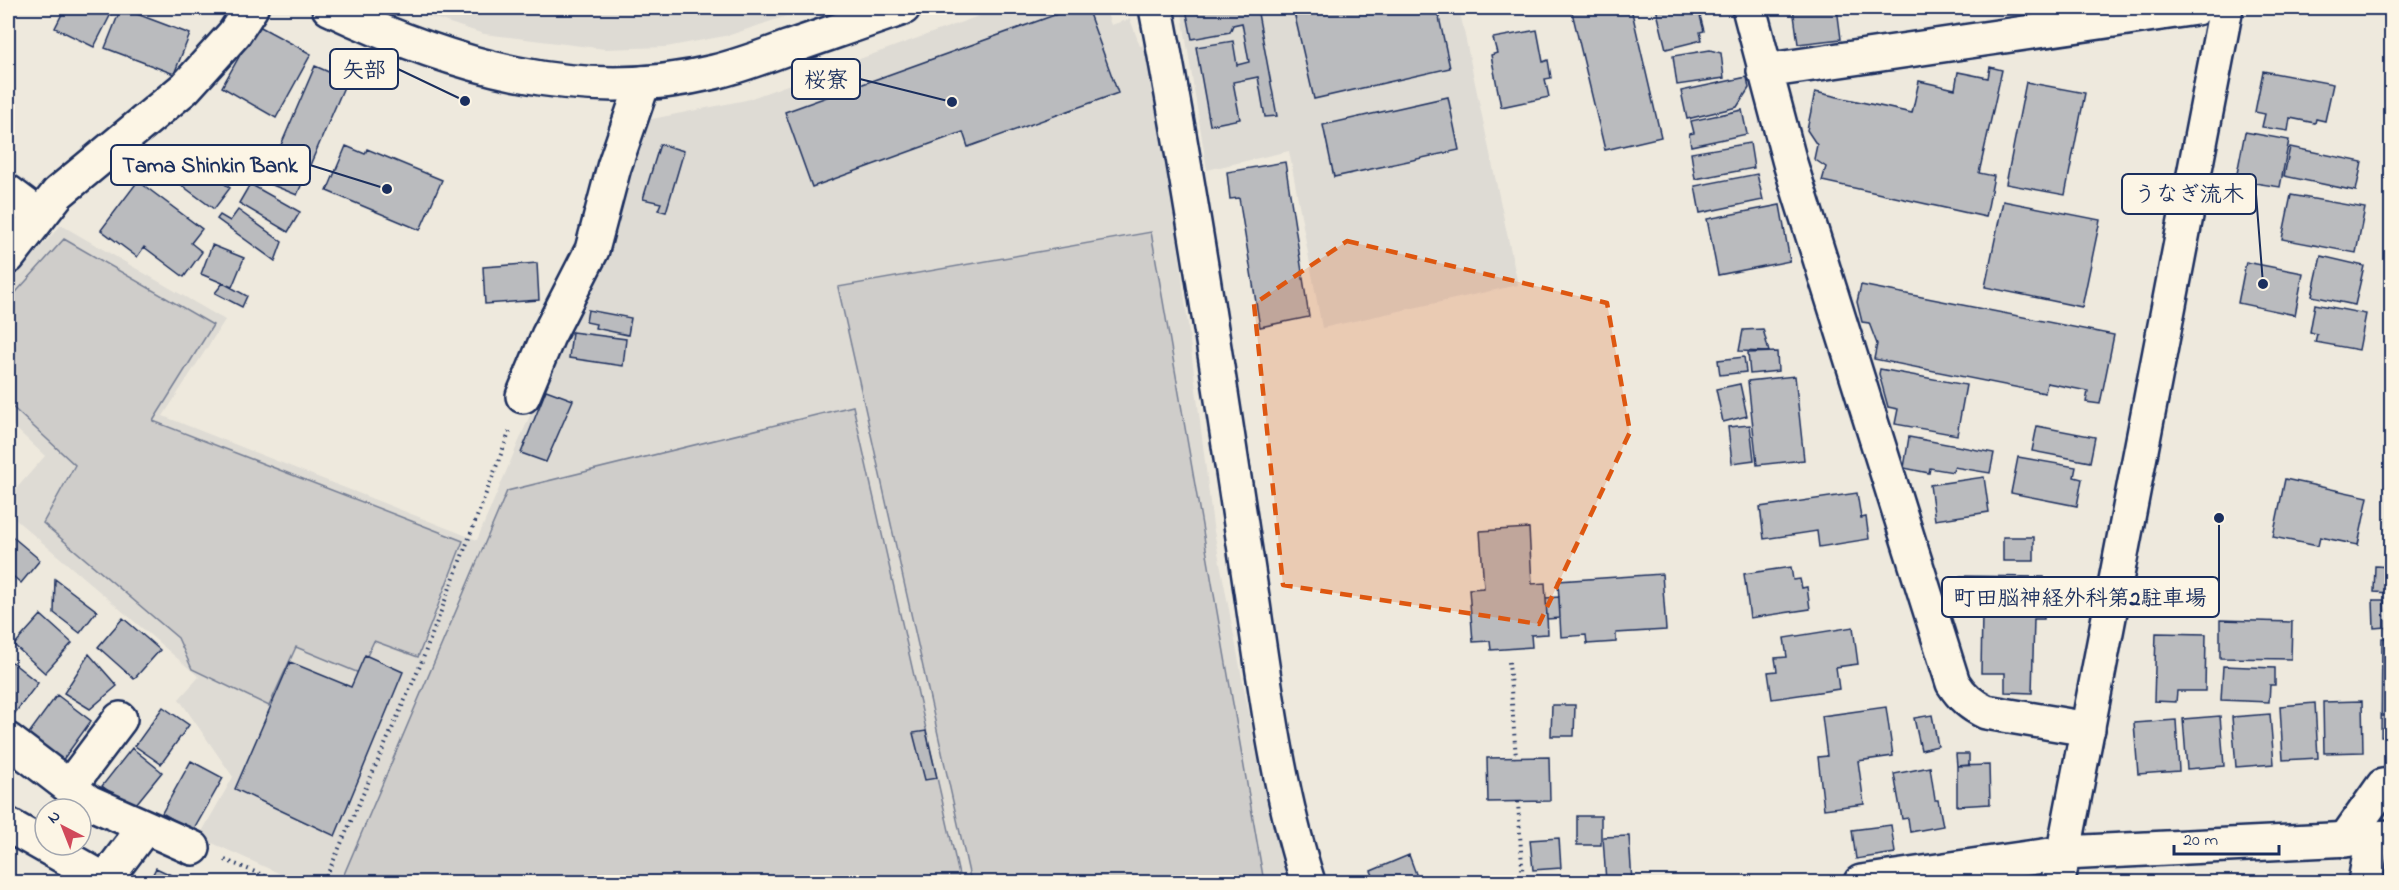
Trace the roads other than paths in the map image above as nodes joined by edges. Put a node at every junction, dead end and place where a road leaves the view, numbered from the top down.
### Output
1 (251, 8) edge
2 (329, 8) edge
3 (903, 8) edge
4 (1156, 8) edge
5 (1749, 8) edge
6 (2196, 8) edge
7 (2226, 8) edge
8 (1764, 71) junction
9 (643, 83) junction
10 (8, 192) edge
11 (40, 216) junction
12 (8, 258) edge
13 (523, 396) road end
14 (120, 719) dead end
15 (2088, 729) junction
16 (8, 740) edge
17 (2391, 786) edge
18 (69, 787) junction
19 (8, 825) edge
20 (145, 827) junction
21 (2370, 838) edge
22 (193, 848) road end
23 (2061, 868) edge
24 (1308, 882) edge
25 (1861, 882) edge
26 (2365, 882) edge

1 - 11 street
2 - 9 street
3 - 9 street
4 - 24 street
5 - 8 street
6 - 8 street
7 - 15 street
8 - 15 street
9 - 13 street
10 - 11 street
11 - 12 street
14 - 18 street
15 - 23 street
16 - 18 street
17 - 21 street
18 - 20 street
19 - 20 street
20 - 22 street
21 - 23 street
21 - 26 street
23 - 25 street

